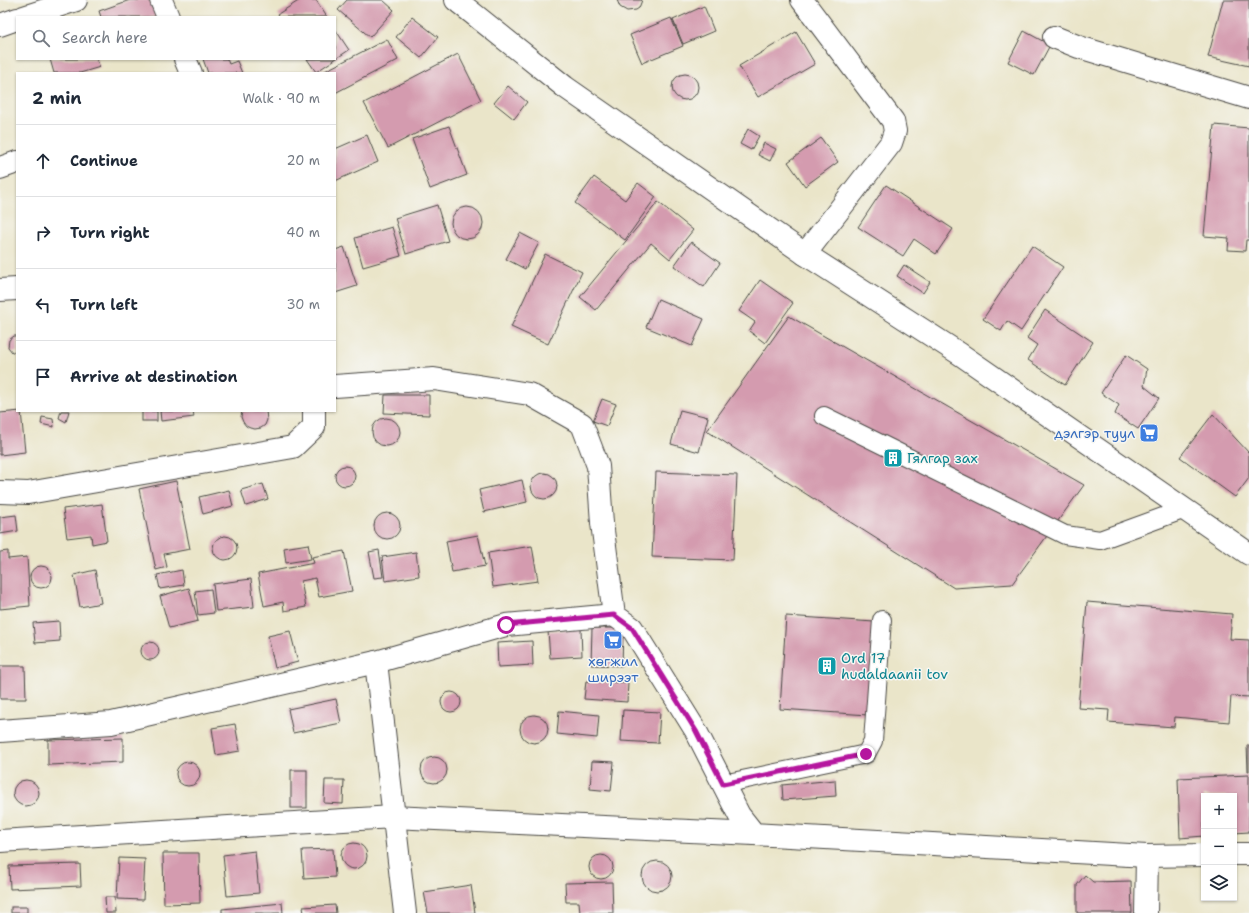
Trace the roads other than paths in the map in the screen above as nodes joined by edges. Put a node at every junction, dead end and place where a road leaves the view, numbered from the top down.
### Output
1 (76, 0) edge
2 (161, 0) edge
3 (456, 0) edge
4 (802, 0) edge
5 (27, 16) edge
6 (168, 16) edge
7 (16, 19) edge
8 (0, 25) edge
9 (1054, 36) dead end
10 (185, 60) edge
11 (191, 72) edge
12 (1249, 98) edge
13 (16, 162) edge
14 (0, 168) edge
15 (804, 254) junction
16 (16, 289) edge
17 (0, 290) edge
18 (336, 386) edge
19 (314, 412) edge
20 (824, 416) dead end
21 (0, 492) edge
22 (1185, 509) junction
23 (1249, 554) edge
24 (614, 615) junction
25 (882, 620) dead end
26 (376, 662) junction
27 (0, 731) edge
28 (723, 784) junction
29 (393, 817) junction
30 (754, 834) junction
31 (0, 841) edge
32 (1237, 854) edge
33 (1249, 854) edge
34 (1201, 855) edge
35 (1147, 856) junction
36 (405, 913) edge
37 (1146, 913) edge

1 - 5 street
2 - 6 street
3 - 15 street
4 - 15 street
7 - 8 street
9 - 12 street
10 - 11 street
13 - 14 street
15 - 22 street
16 - 17 street
18 - 24 street
19 - 21 street
20 - 22 lane
22 - 23 street
24 - 26 street
24 - 28 street
25 - 28 lane
26 - 27 street
26 - 29 street
28 - 30 street
29 - 30 street
29 - 31 street
29 - 36 street
30 - 35 street
32 - 33 street
34 - 35 street
35 - 37 street

